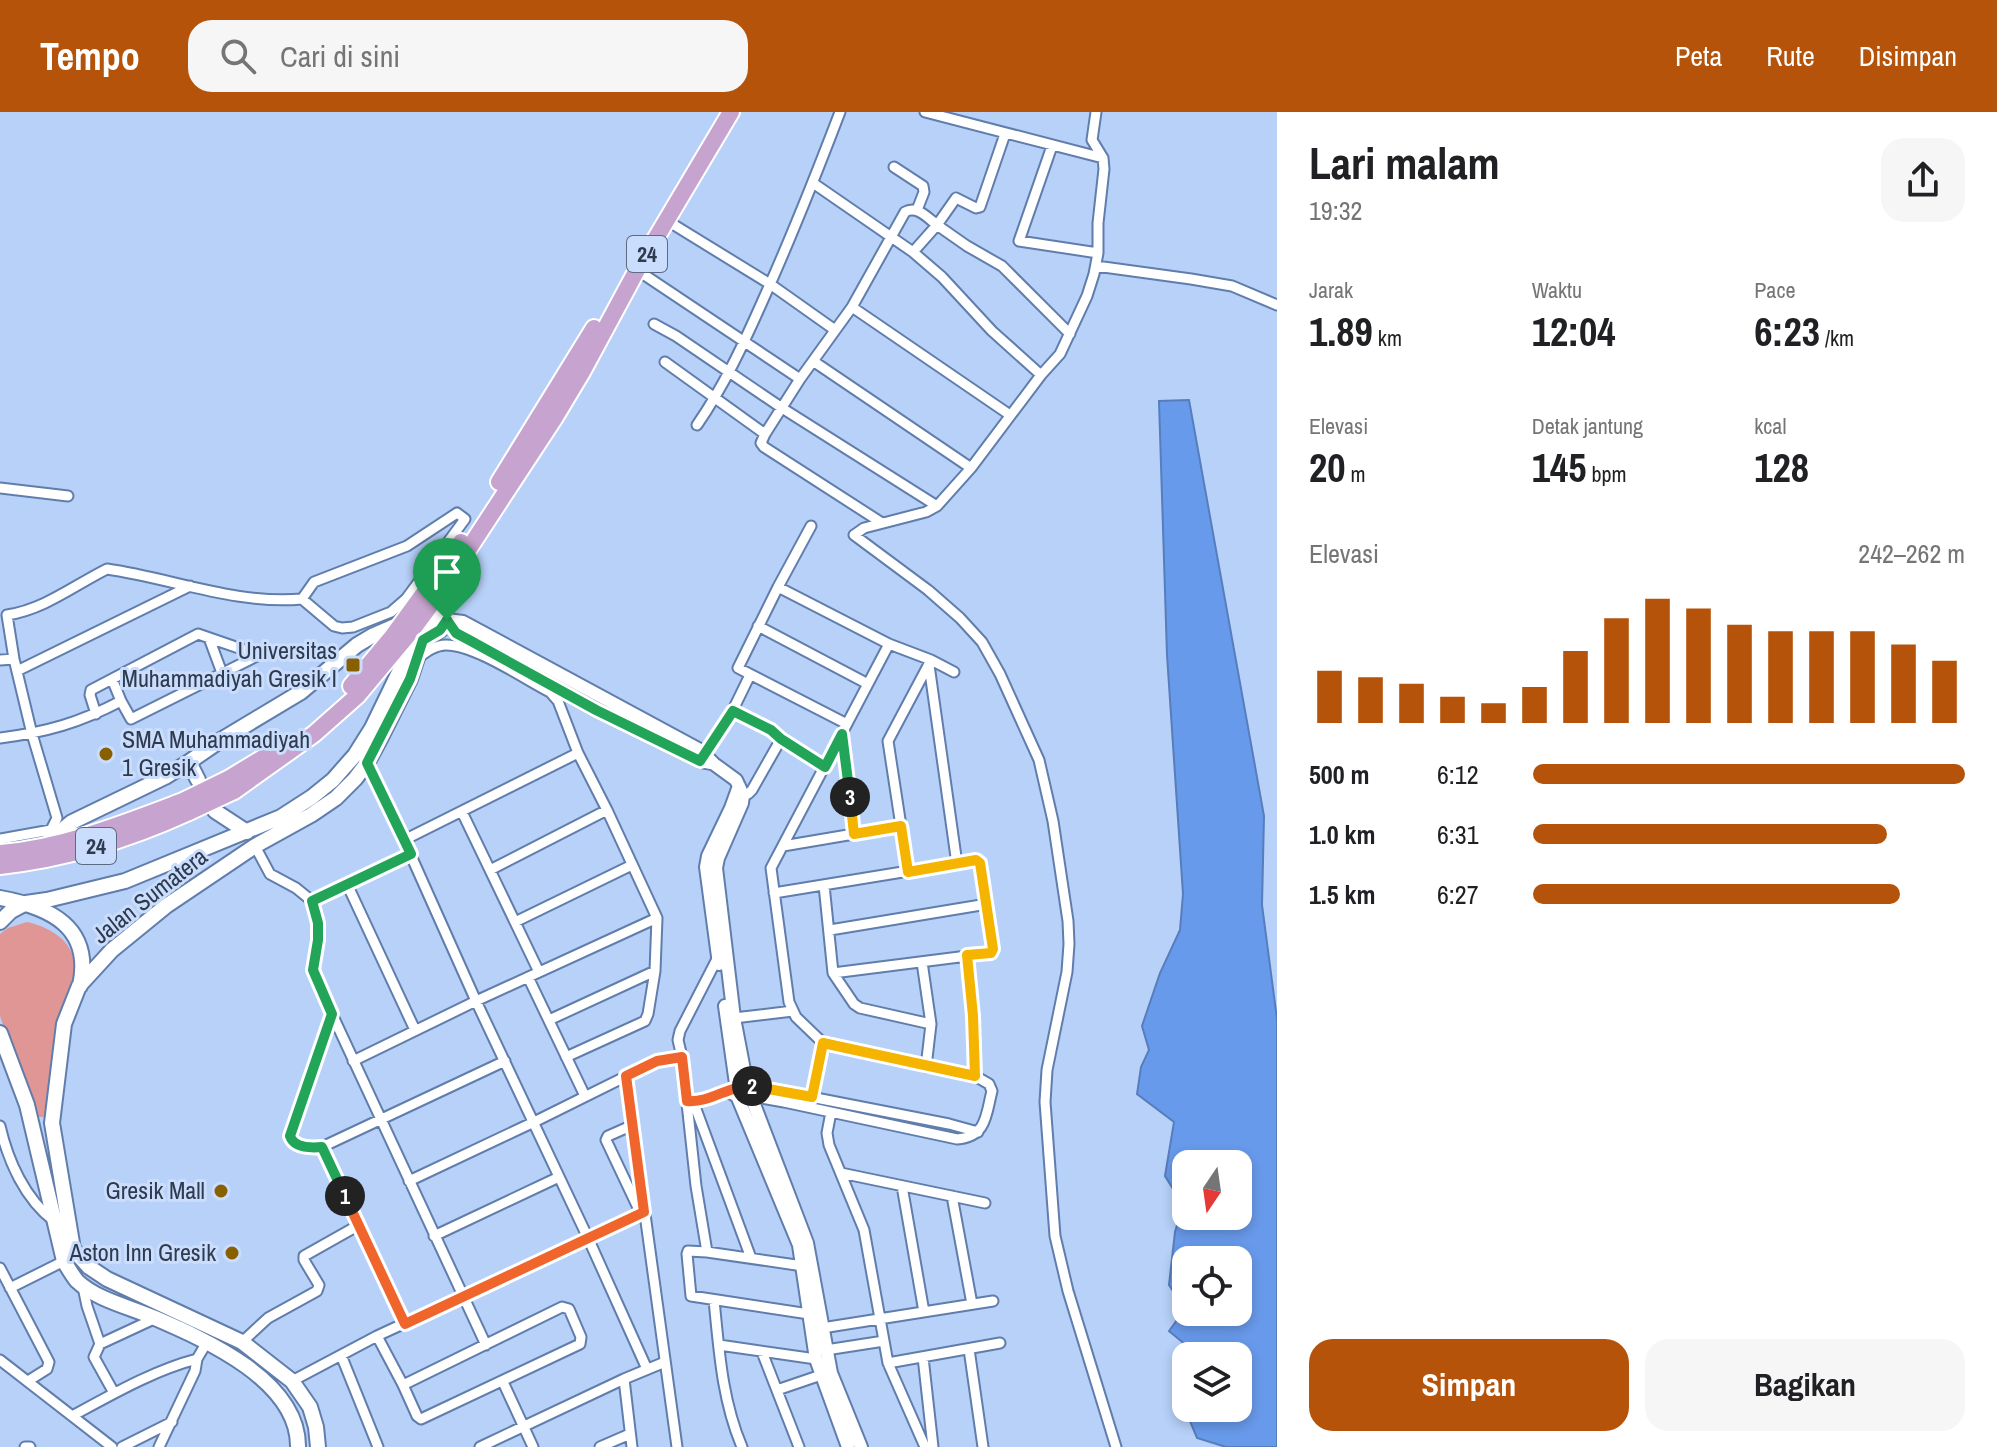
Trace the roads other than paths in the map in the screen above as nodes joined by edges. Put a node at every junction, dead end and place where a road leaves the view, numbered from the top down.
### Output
1 (719, 112) edge
2 (731, 112) edge
3 (840, 112) edge
4 (925, 112) edge
5 (1096, 112) edge
6 (1005, 134) junction
7 (1052, 146) junction
8 (1103, 158) junction
9 (894, 167) dead end
10 (813, 183) junction
11 (917, 210) junction
12 (666, 220) junction
13 (937, 225) junction
14 (892, 237) junction
15 (913, 252) junction
16 (1098, 253) junction
17 (1096, 266) junction
18 (637, 270) junction
19 (770, 284) junction
20 (1277, 305) edge
21 (852, 307) junction
22 (654, 324) dead end
23 (835, 330) junction
24 (1070, 334) junction
25 (745, 341) junction
26 (813, 361) junction
27 (665, 362) dead end
28 (728, 373) junction
29 (1041, 375) junction
30 (800, 379) junction
31 (560, 396) junction
32 (715, 398) junction
33 (782, 408) junction
34 (1010, 415) junction
35 (697, 425) dead end
36 (765, 434) junction
37 (525, 453) junction
38 (971, 468) junction
39 (0, 488) edge
40 (68, 496) dead end
41 (937, 506) junction
42 (882, 523) junction
43 (468, 524) junction
44 (811, 526) dead end
45 (191, 586) junction
46 (778, 587) junction
47 (302, 599) junction
48 (437, 613) junction
49 (3, 614) edge
50 (402, 623) junction
51 (758, 626) junction
52 (209, 638) junction
53 (889, 644) junction
54 (14, 659) junction
55 (0, 660) edge
56 (415, 661) junction
57 (930, 662) junction
58 (17, 671) junction
59 (954, 672) dead end
60 (222, 673) junction
61 (750, 675) junction
62 (112, 679) junction
63 (868, 684) junction
64 (121, 701) junction
65 (733, 711) junction
66 (96, 714) junction
67 (844, 729) junction
68 (32, 734) junction
69 (0, 738) edge
70 (781, 739) junction
71 (578, 753) junction
72 (361, 759) junction
73 (706, 760) junction
74 (189, 762) junction
75 (825, 767) junction
76 (198, 780) dead end
77 (231, 785) junction
78 (739, 792) junction
79 (186, 806) junction
80 (607, 810) junction
81 (215, 811) dead end
82 (462, 812) junction
83 (85, 815) junction
84 (57, 818) junction
85 (901, 826) junction
86 (247, 832) junction
87 (854, 834) junction
88 (0, 839) edge
89 (404, 840) junction
90 (43, 846) junction
91 (255, 846) junction
92 (783, 846) junction
93 (0, 853) edge
94 (411, 854) junction
95 (957, 864) junction
96 (632, 865) junction
97 (0, 866) edge
98 (490, 870) junction
99 (908, 872) junction
100 (347, 884) junction
101 (824, 885) junction
102 (774, 893) junction
103 (0, 898) edge
104 (312, 901) junction
105 (26, 903) junction
106 (987, 904) junction
107 (657, 918) junction
108 (0, 922) edge
109 (515, 922) junction
110 (830, 930) junction
111 (967, 955) junction
112 (718, 957) junction
113 (922, 962) junction
114 (655, 971) junction
115 (539, 972) junction
116 (833, 973) junction
117 (528, 977) junction
118 (79, 986) junction
119 (476, 1001) junction
120 (793, 1011) junction
121 (332, 1014) junction
122 (734, 1018) junction
123 (549, 1020) junction
124 (931, 1024) junction
125 (415, 1030) junction
126 (0, 1033) edge
127 (823, 1043) junction
128 (566, 1057) junction
129 (682, 1057) junction
130 (353, 1061) junction
131 (505, 1061) junction
132 (926, 1067) junction
133 (626, 1076) junction
134 (975, 1076) junction
135 (739, 1092) junction
136 (585, 1096) junction
137 (690, 1101) junction
138 (811, 1102) junction
139 (831, 1112) junction
140 (381, 1121) junction
141 (534, 1122) junction
142 (633, 1125) junction
143 (0, 1126) edge
144 (978, 1132) junction
145 (322, 1147) junction
146 (57, 1158) junction
147 (40, 1160) junction
148 (841, 1173) junction
149 (559, 1177) junction
150 (409, 1181) junction
151 (902, 1186) junction
152 (952, 1196) junction
153 (985, 1203) dead end
154 (642, 1213) junction
155 (54, 1221) junction
156 (359, 1225) junction
157 (434, 1236) junction
158 (588, 1238) junction
159 (707, 1252) junction
160 (751, 1258) junction
161 (64, 1261) junction
162 (803, 1266) junction
163 (0, 1268) edge
164 (83, 1285) junction
165 (10, 1288) junction
166 (462, 1297) junction
167 (714, 1300) junction
168 (993, 1301) dead end
169 (972, 1304) junction
170 (924, 1312) junction
171 (809, 1314) junction
172 (156, 1318) junction
173 (880, 1319) junction
174 (405, 1324) junction
175 (377, 1336) junction
176 (884, 1341) junction
177 (207, 1342) junction
178 (242, 1342) junction
179 (820, 1343) junction
180 (1000, 1343) dead end
181 (100, 1344) junction
182 (486, 1345) junction
183 (719, 1345) junction
184 (969, 1349) junction
185 (762, 1352) junction
186 (341, 1355) junction
187 (923, 1357) junction
188 (197, 1359) junction
189 (0, 1360) edge
190 (888, 1363) junction
191 (665, 1364) junction
192 (647, 1369) junction
193 (821, 1375) junction
194 (624, 1379) junction
195 (28, 1381) junction
196 (292, 1381) junction
197 (503, 1382) junction
198 (403, 1385) junction
199 (777, 1390) junction
200 (114, 1393) junction
201 (72, 1416) junction
202 (172, 1422) junction
203 (524, 1426) junction
204 (734, 1427) junction
205 (630, 1434) junction
206 (112, 1447) edge
207 (122, 1447) edge
208 (159, 1447) edge
209 (298, 1447) edge
210 (318, 1447) edge
211 (378, 1447) edge
212 (480, 1447) edge
213 (533, 1447) edge
214 (600, 1447) edge
215 (632, 1447) edge
216 (677, 1447) edge
217 (732, 1447) edge
218 (742, 1447) edge
219 (799, 1447) edge
220 (848, 1447) edge
221 (861, 1447) edge
222 (925, 1447) edge
223 (933, 1447) edge
224 (983, 1447) edge
225 (1116, 1447) edge

1 - 31 highway, 24
2 - 12 highway, 24
3 - 10 street
4 - 6 street
5 - 8 street
6 - 7 street
6 - 13 street
7 - 8 street
7 - 16 street
8 - 16 street
9 - 11 street
10 - 14 street
10 - 19 street
11 - 13 street
11 - 14 street
12 - 18 highway, 24
12 - 19 street
13 - 15 street
13 - 24 street
14 - 15 street
14 - 21 street
15 - 29 street
16 - 17 street
17 - 20 street
17 - 24 street
18 - 25 street
18 - 31 highway, 24
19 - 23 street
19 - 25 street
21 - 23 street
21 - 34 street
22 - 28 street
23 - 26 street
24 - 29 street
25 - 28 street
25 - 30 street
26 - 30 street
26 - 38 street
27 - 32 street
28 - 32 street
28 - 33 street
29 - 34 street
30 - 33 street
31 - 37 highway, 24
32 - 35 street
32 - 36 street
33 - 36 street
33 - 41 street
34 - 38 street
36 - 42 street
37 - 43 highway, 24
37 - 48 highway, 24
38 - 41 street
39 - 40 street
41 - 42 street
42 - 225 street
43 - 47 street
43 - 47 street
43 - 50 highway, 24
44 - 46 street
45 - 47 street
45 - 49 street
45 - 58 street
46 - 51 street
46 - 53 street
48 - 56 main road, Jalan Sumatera
48 - 72 main road, Jalan Sumatera
48 - 73 street
48 - 77 highway, 24
49 - 54 street
50 - 74 main road
50 - 77 highway, 24
51 - 61 street
51 - 63 street
52 - 60 street
52 - 60 street
52 - 62 street
53 - 57 street
53 - 63 street
54 - 55 street
54 - 58 street
56 - 71 street
56 - 72 main road, Jalan Sumatera
57 - 59 street
57 - 85 street
57 - 95 street
58 - 68 street
60 - 64 street
61 - 65 street
61 - 67 street
62 - 64 street
62 - 66 street
63 - 67 street
64 - 66 street
65 - 70 street
65 - 73 street
66 - 68 street
67 - 75 street
67 - 87 street
68 - 69 street
68 - 84 street
70 - 75 street
70 - 78 street
71 - 80 street
71 - 82 street
72 - 86 main road, Jalan Sumatera
72 - 89 street
72 - 91 main road, Jalan Sumatera
73 - 78 street
74 - 76 main road
74 - 83 main road
75 - 92 street
77 - 79 highway, 24, bridge
78 - 112 street
78 - 122 street
79 - 90 highway, 24
79 - 97 highway, 24
80 - 96 street
80 - 98 street
81 - 86 main road
82 - 89 street
82 - 98 street
83 - 84 street
83 - 90 main road
84 - 88 street
85 - 87 street
85 - 99 street
86 - 105 main road, Jalan Sumatera
87 - 92 street
89 - 94 street
90 - 93 highway, 24
91 - 104 street
91 - 118 main road, Jalan Sumatera
92 - 102 street
94 - 100 street
94 - 119 street
95 - 99 street
95 - 106 street
96 - 107 street
96 - 109 street
98 - 109 street
99 - 101 street
100 - 104 street
100 - 125 street
101 - 102 street
101 - 110 street
102 - 120 street
103 - 105 main road
104 - 121 street
105 - 108 main road
105 - 118 main road
106 - 110 street
106 - 111 street
107 - 114 street
107 - 115 street
109 - 115 street
110 - 116 street
111 - 113 street
111 - 134 street
112 - 129 street
112 - 135 street
113 - 116 street
113 - 124 street
114 - 123 street
114 - 128 street
115 - 117 street
116 - 124 street
117 - 119 street
117 - 123 street
118 - 146 main road, Jalan Sumatera
119 - 125 street
119 - 131 street
120 - 122 street
120 - 127 street
121 - 130 street
121 - 145 street
122 - 135 street
123 - 128 street
124 - 132 street
125 - 130 street
126 - 147 main road
127 - 132 street
127 - 138 street
128 - 136 street
129 - 133 street
129 - 137 street
130 - 140 street
131 - 140 street
131 - 141 street
132 - 134 street
133 - 136 street
133 - 142 street
134 - 144 street
135 - 137 street
135 - 138 street
135 - 162 street
135 - 179 street
136 - 141 street
137 - 159 street
137 - 160 street
138 - 139 street
138 - 144 street
139 - 144 street
139 - 148 street
140 - 145 street
140 - 150 street
141 - 149 street
141 - 150 street
142 - 154 street
142 - 154 street
143 - 155 street
145 - 156 street
146 - 147 main road
146 - 178 main road, Jalan Sumatera
147 - 155 main road
148 - 151 street
148 - 173 street
149 - 157 street
149 - 158 street
150 - 157 street
151 - 152 street
151 - 170 street
152 - 153 street
152 - 169 street
154 - 158 street
154 - 191 street
155 - 161 main road
156 - 174 street
156 - 178 street
157 - 166 street
158 - 166 street
158 - 192 street
159 - 160 street
159 - 167 street
160 - 162 street
161 - 164 main road
161 - 165 street
162 - 171 street
163 - 165 street
164 - 172 main road
164 - 181 street
165 - 195 street
166 - 174 street
166 - 182 street
167 - 171 street
167 - 183 street
168 - 169 street
169 - 170 street
170 - 173 street
171 - 179 street
172 - 177 main road
172 - 181 street
173 - 176 street
173 - 179 street
174 - 175 street
175 - 186 street
175 - 198 street
176 - 179 street
176 - 190 street
177 - 188 street
177 - 209 main road
178 - 196 main road, Jalan Sumatera
179 - 185 street
179 - 193 street
179 - 221 street
180 - 184 street
181 - 200 street
182 - 197 street
182 - 198 street
183 - 185 street
183 - 204 street
184 - 187 street
184 - 224 street
185 - 199 street
186 - 196 street
186 - 211 street
187 - 190 street
187 - 223 street
188 - 200 street
188 - 202 street
189 - 195 street
190 - 222 street
191 - 192 street
191 - 216 street
192 - 194 street
193 - 199 street
193 - 220 street
194 - 203 street
194 - 205 street
195 - 201 street
196 - 210 main road, Jalan Sumatera
197 - 198 street
197 - 203 street
199 - 219 street
200 - 201 street
201 - 206 street
202 - 207 street
202 - 208 street
203 - 212 street
203 - 213 street
204 - 217 street
204 - 218 street
205 - 214 street
205 - 215 street

